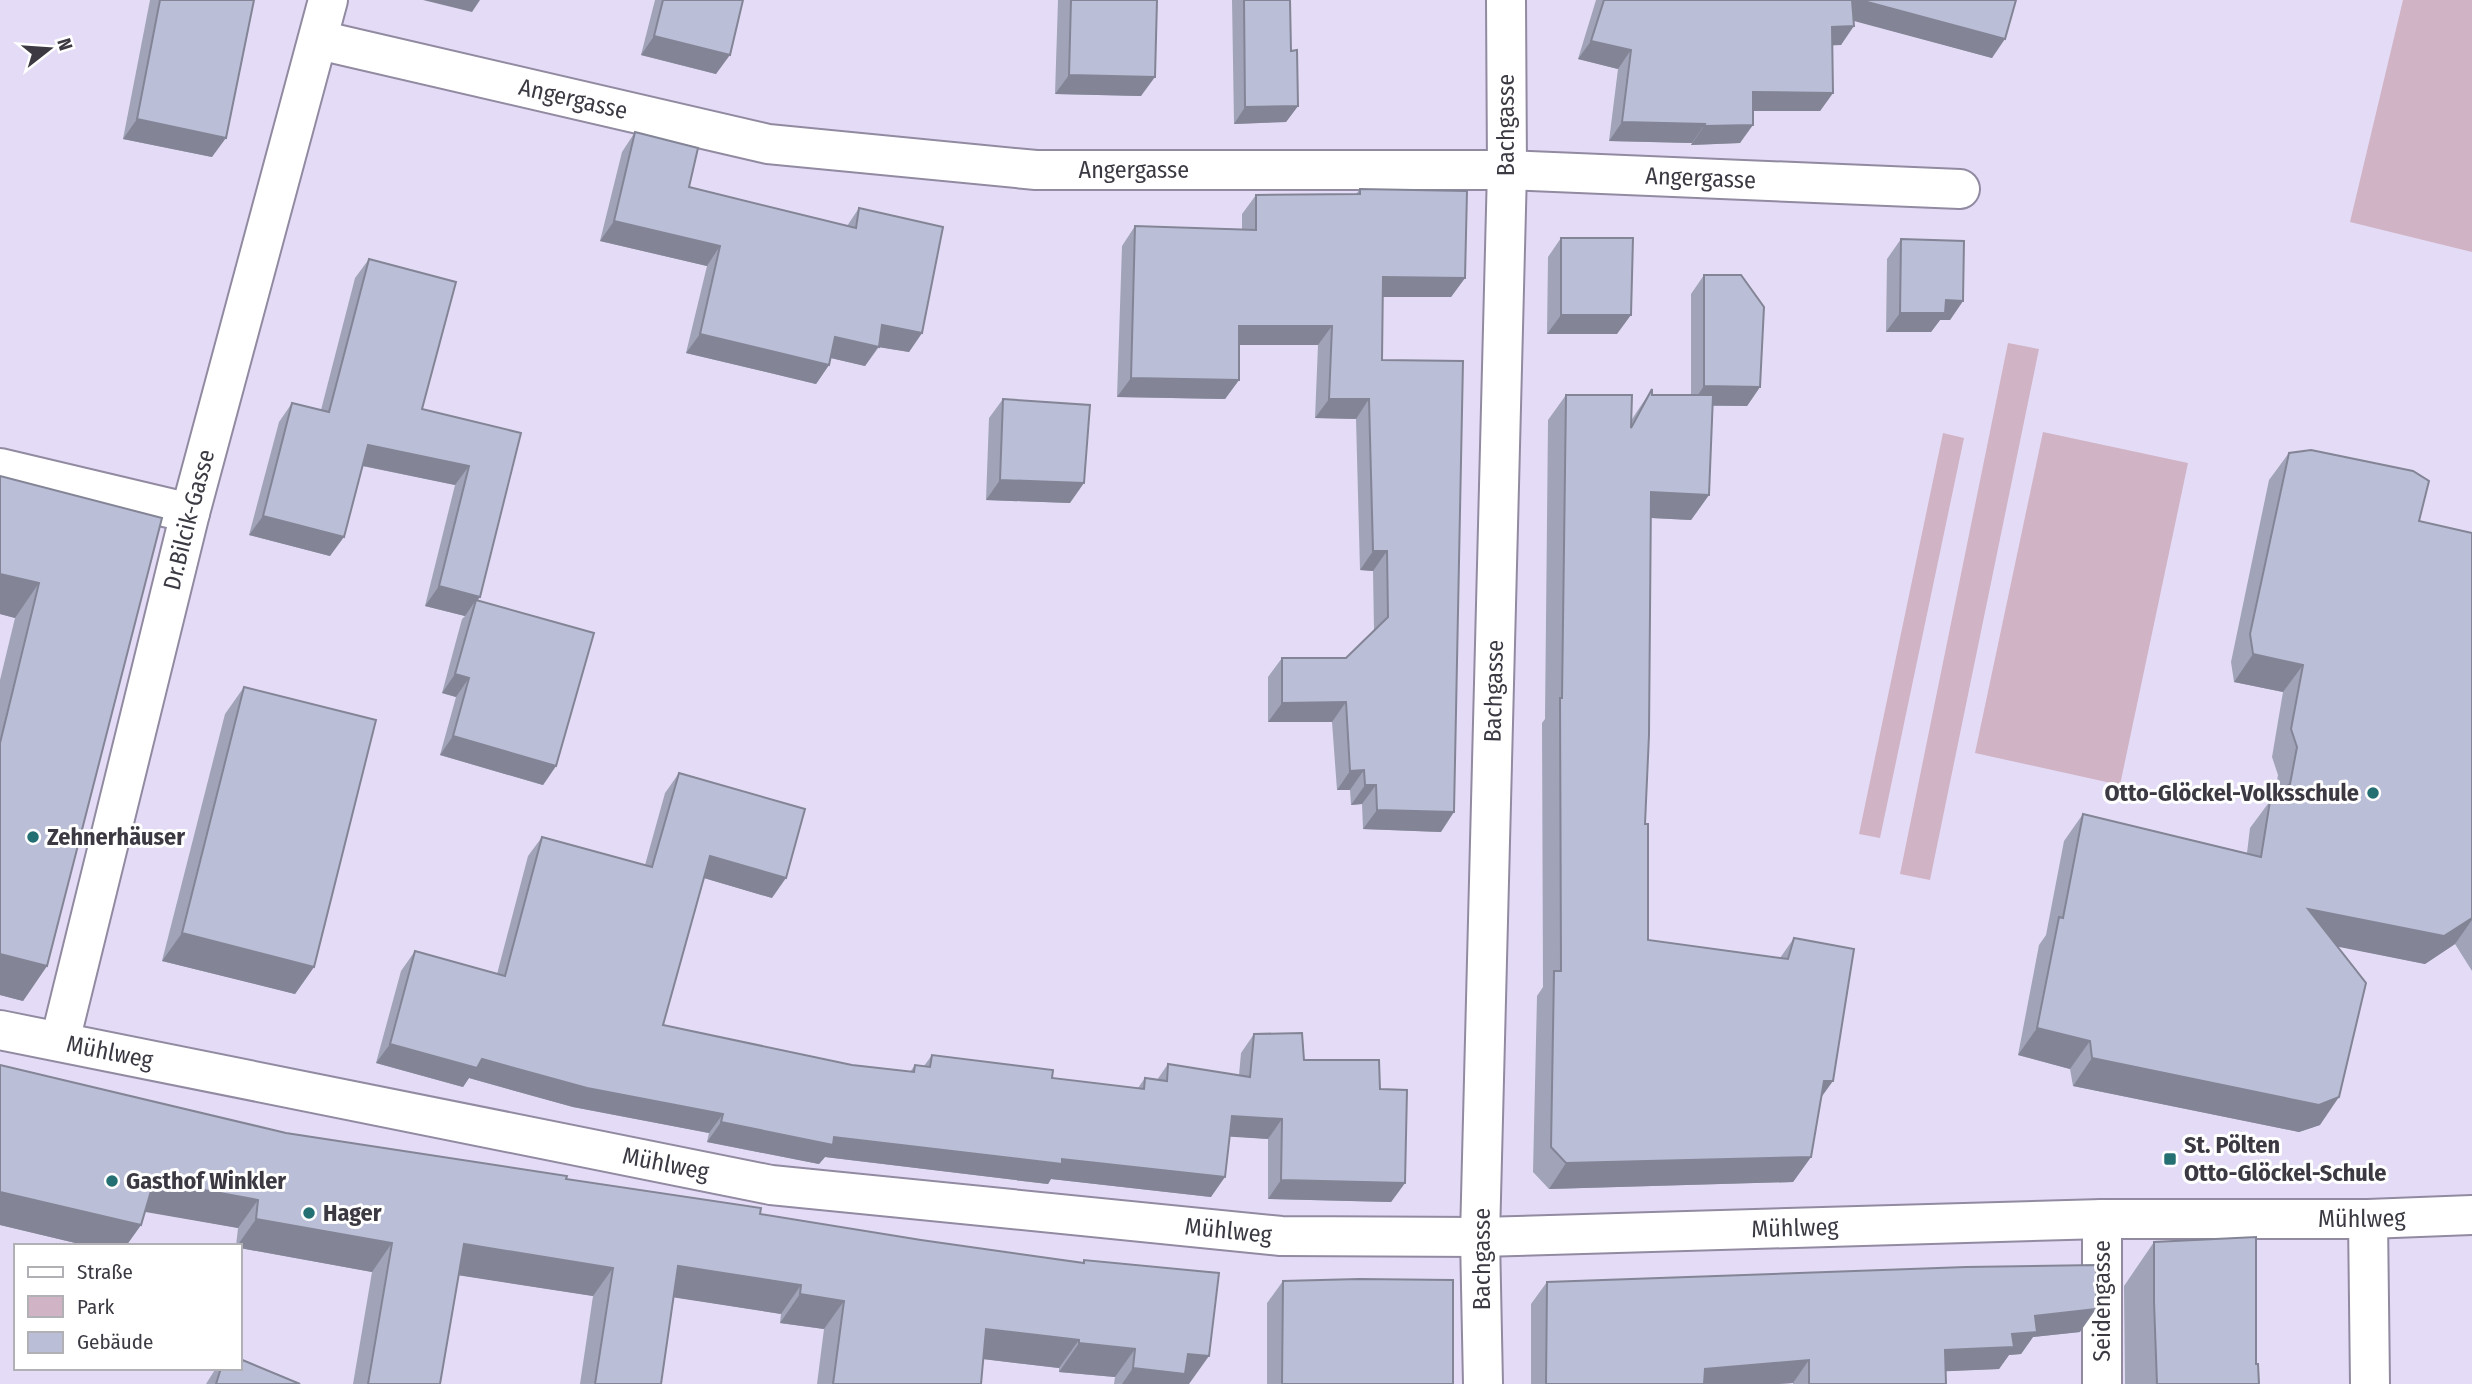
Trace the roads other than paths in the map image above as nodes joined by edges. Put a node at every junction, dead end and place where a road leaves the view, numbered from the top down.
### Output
1 (328, 0) edge
2 (1506, 0) edge
3 (319, 40) junction
4 (1507, 170) junction
5 (1960, 189) dead end
6 (0, 468) edge
7 (190, 513) junction
8 (0, 1030) edge
9 (60, 1041) junction
10 (2472, 1215) edge
11 (2102, 1219) junction
12 (2368, 1219) junction
13 (1480, 1237) junction
14 (1483, 1384) edge
15 (2102, 1384) edge
16 (2370, 1384) edge

1 - 3 street, Dr.Bilcik-Gasse
2 - 4 street, Bachgasse
3 - 4 street, Angergasse
3 - 7 street, Dr.Bilcik-Gasse
4 - 5 street, Angergasse
4 - 13 street, Bachgasse
6 - 7 street
7 - 9 street, Dr.Bilcik-Gasse
8 - 9 street, Mühlweg
9 - 13 street, Mühlweg
10 - 12 street, Mühlweg
11 - 12 street, Mühlweg
11 - 13 street, Mühlweg
11 - 15 street, Seidengasse
12 - 16 street
13 - 14 street, Bachgasse

